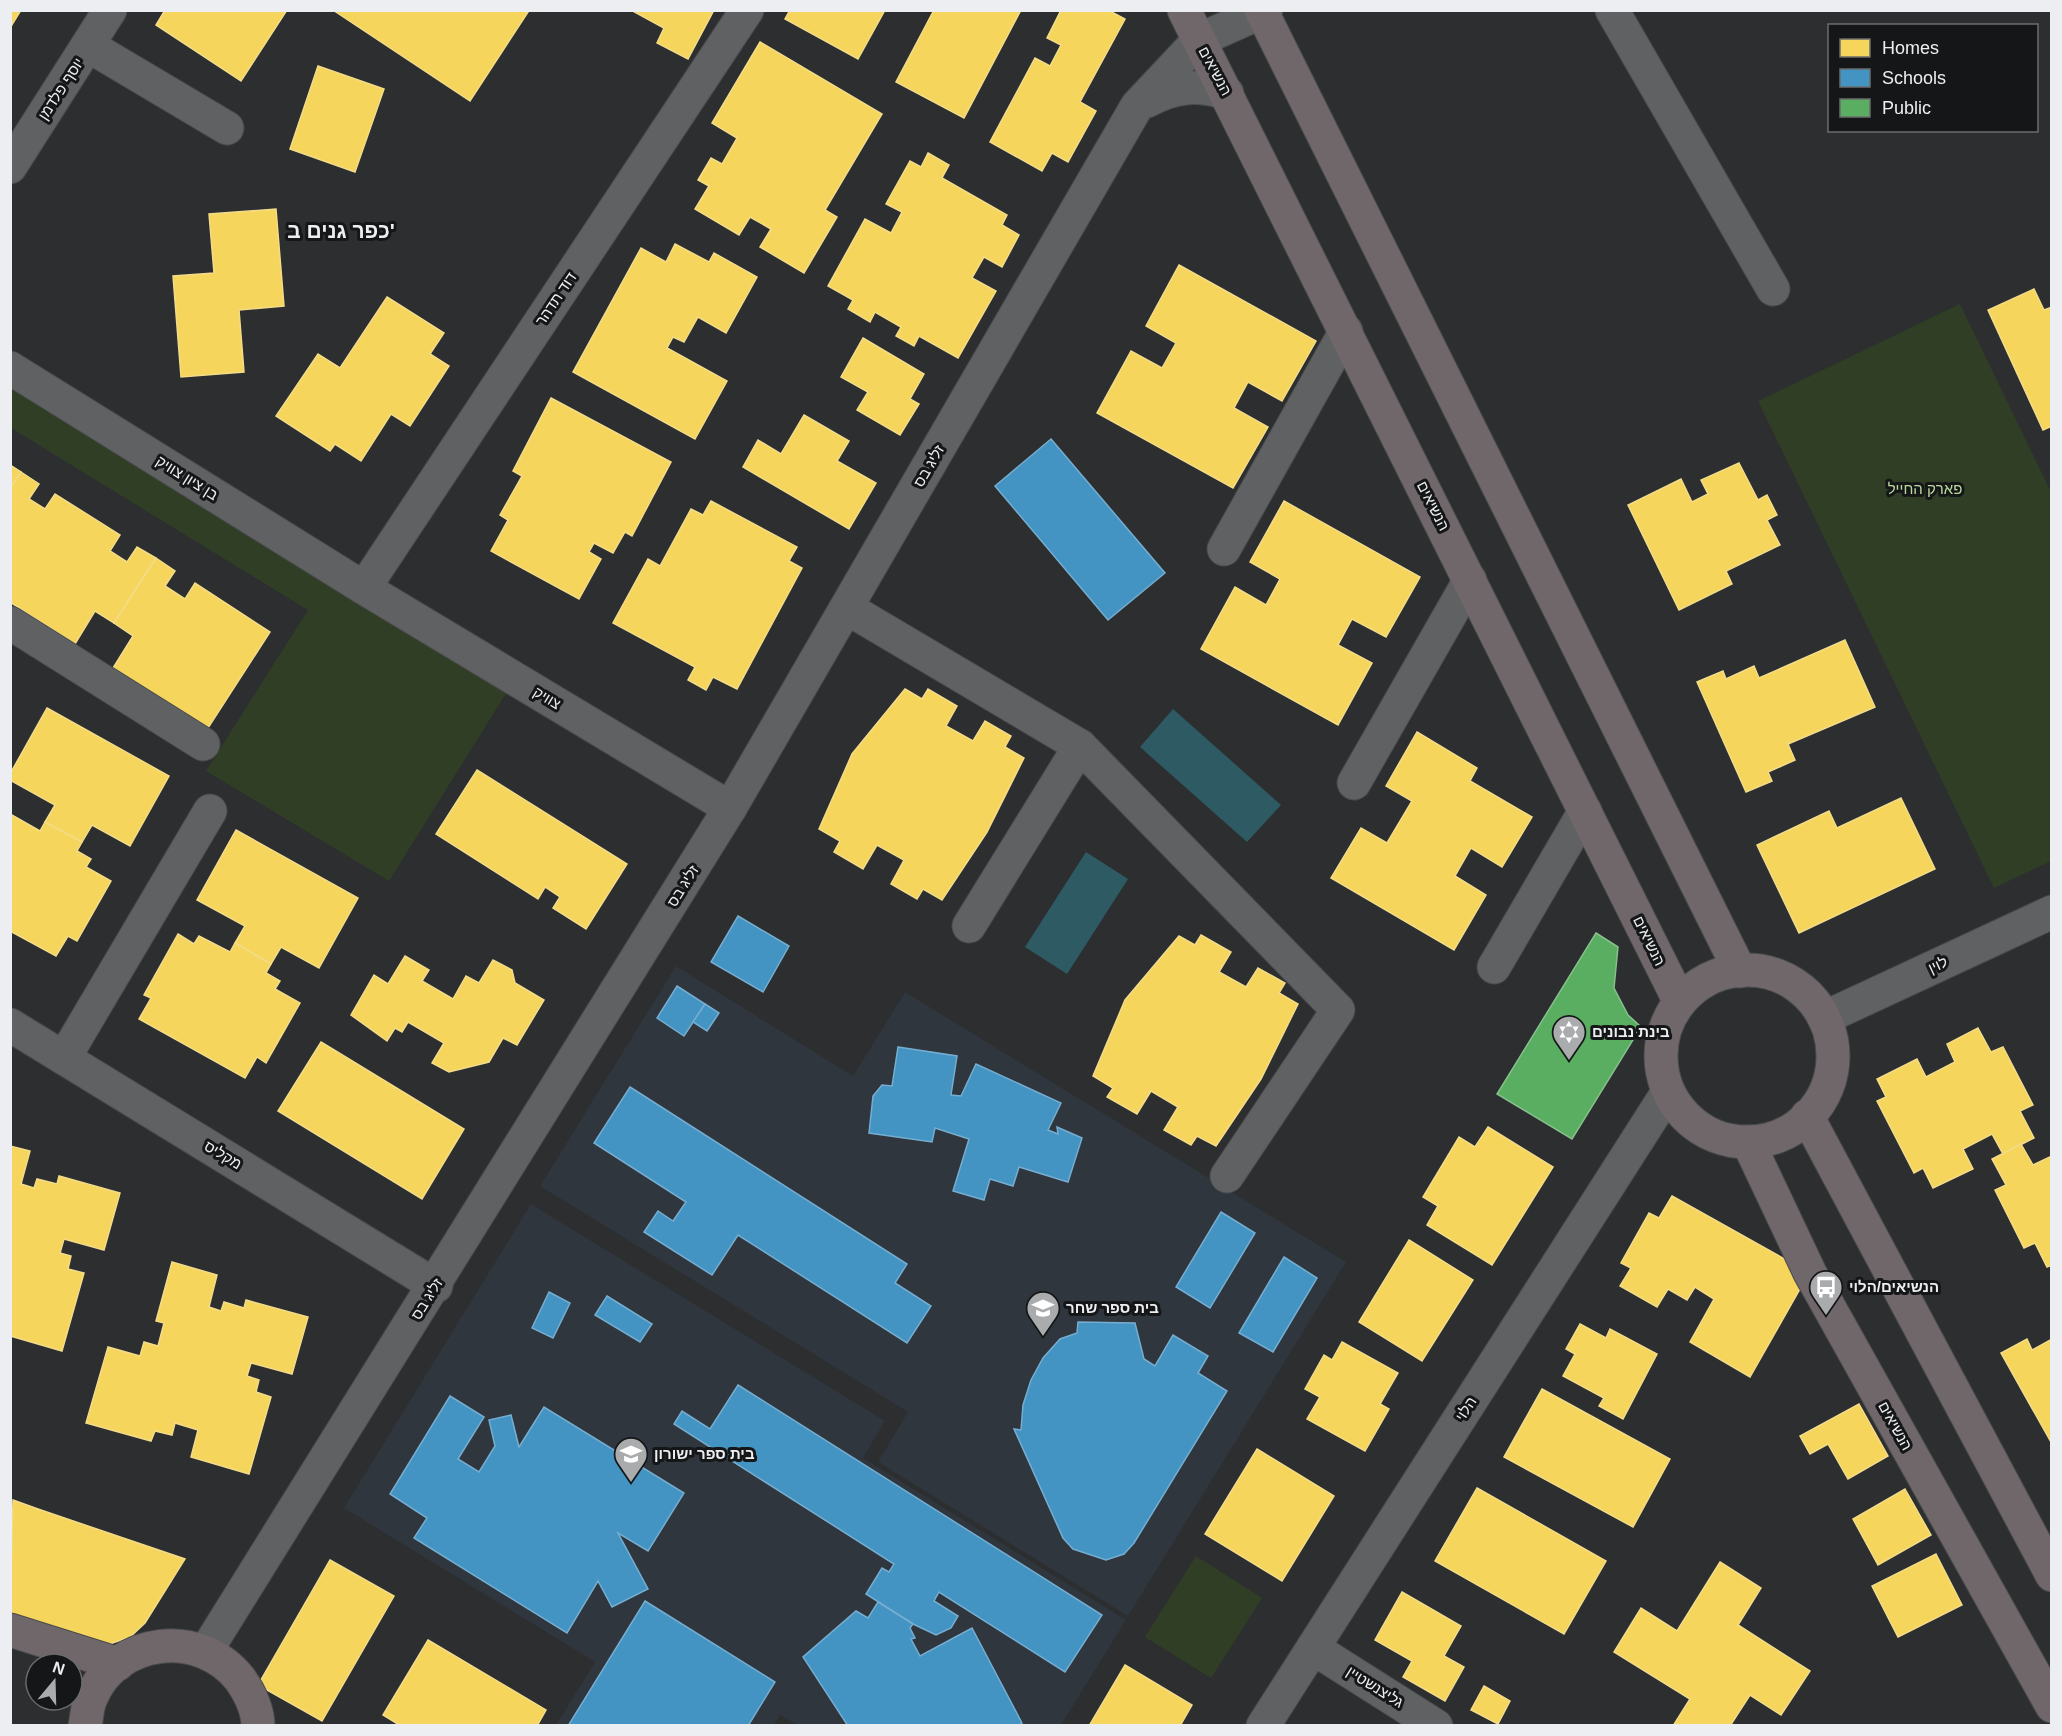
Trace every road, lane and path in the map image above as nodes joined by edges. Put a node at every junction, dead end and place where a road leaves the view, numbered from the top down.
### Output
1 (110, 10) edge
2 (747, 10) edge
3 (1184, 10) edge
4 (1266, 10) edge
5 (1612, 10) edge
6 (1261, 11) edge
7 (1199, 40) junction
8 (89, 46) junction
9 (1227, 93) junction
10 (1137, 106) junction
11 (227, 128) dead end
12 (10, 167) edge
13 (1773, 289) dead end
14 (1346, 331) junction
15 (10, 368) edge
16 (1224, 549) dead end
17 (1470, 580) junction
18 (364, 588) junction
19 (847, 608) junction
20 (10, 623) edge
21 (203, 744) dead end
22 (1080, 746) junction
23 (1354, 783) dead end
24 (730, 808) junction
25 (210, 811) dead end
26 (1585, 811) junction
27 (2052, 912) edge
28 (969, 926) dead end
29 (1494, 967) dead end
30 (1740, 971) junction
31 (1680, 1002) junction
32 (1824, 1018) junction
33 (10, 1025) edge
34 (64, 1058) junction
35 (1668, 1092) junction
36 (1807, 1116) junction
37 (1748, 1142) junction
38 (1227, 1176) dead end
39 (436, 1286) junction
40 (2052, 1575) edge
41 (10, 1630) edge
42 (1313, 1648) junction
43 (206, 1651) junction
44 (118, 1664) junction
45 (2052, 1706) edge
46 (85, 1725) edge
47 (258, 1725) edge
48 (1263, 1725) edge
49 (1436, 1725) edge

1 - 8 street, יוסף פלדמן
2 - 18 street, דוד תדהר
3 - 7 main road, הנשיאים
4 - 6 street, זליג בס
5 - 13 street
6 - 7 street, זליג בס
6 - 30 main road
7 - 9 main road, הנשיאים
7 - 10 street, זליג בס
8 - 11 street
8 - 12 street, יוסף פלדמן
9 - 10 street
9 - 14 main road, הנשיאים
10 - 19 street, זליג בס
14 - 16 street
14 - 17 main road, הנשיאים
15 - 18 street, בן ציון צוויק
17 - 23 street
17 - 26 main road, הנשיאים
18 - 24 street, צוויק
19 - 22 street
19 - 24 street, זליג בס
20 - 21 street
22 - 28 street
22 - 38 street
24 - 39 street, זליג בס
25 - 34 street
26 - 29 street
26 - 31 main road, הנשיאים
27 - 32 street, לוין
30 - 31 main road
30 - 32 main road
31 - 35 main road
32 - 36 main road
33 - 34 street, מקליס
34 - 39 street, מקליס
35 - 37 main road
35 - 42 street, הלוי
36 - 37 main road
36 - 40 main road
37 - 45 main road, הנשיאים
39 - 43 street, זליג בס
41 - 44 main road
42 - 48 street, הלוי
42 - 49 street, גליצנשטיין
43 - 44 main road
43 - 47 main road
44 - 46 main road

